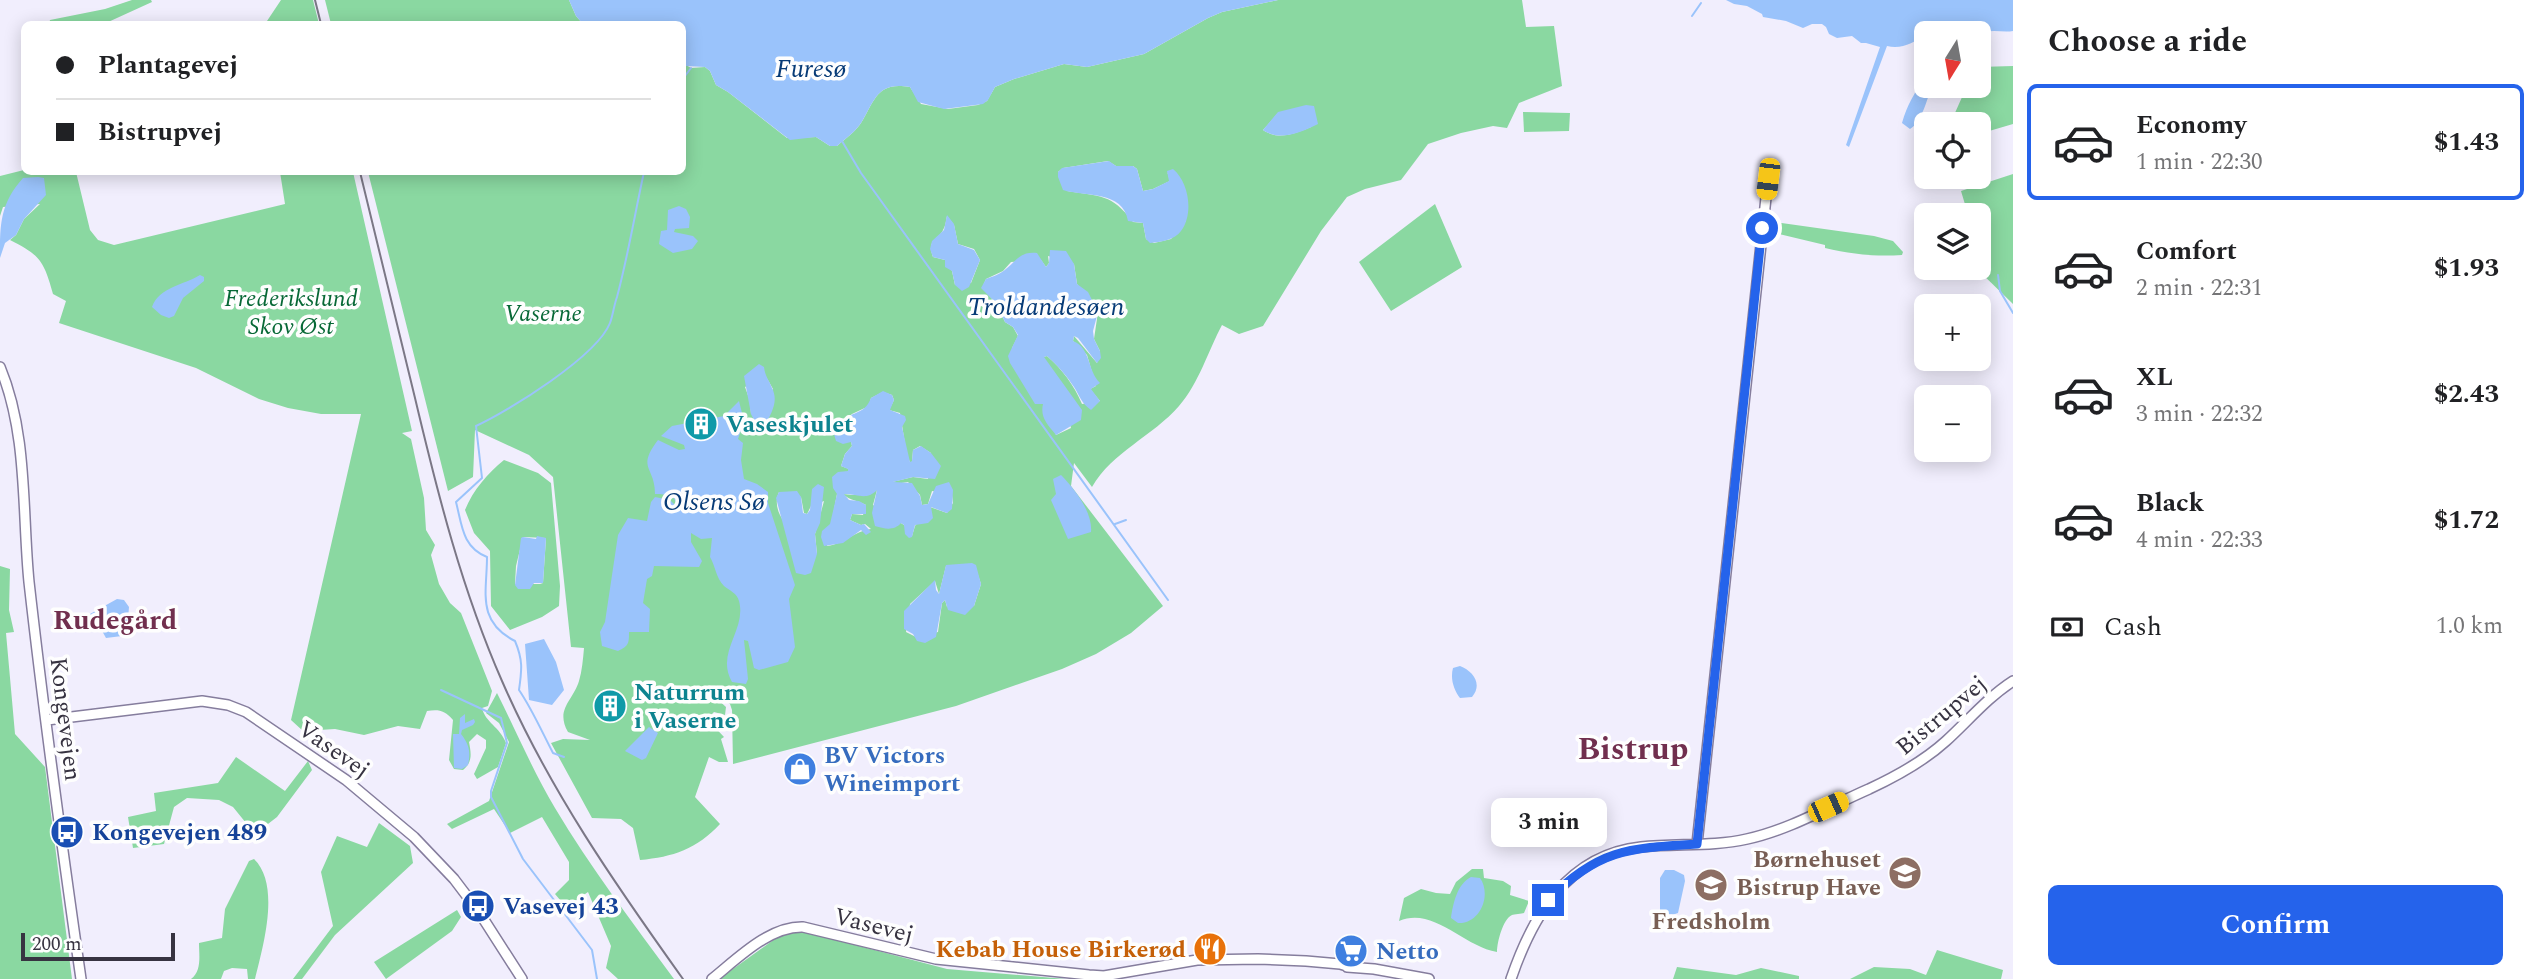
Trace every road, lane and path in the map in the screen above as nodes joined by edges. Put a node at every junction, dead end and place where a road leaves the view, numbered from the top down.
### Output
1 (1768, 179) dead end
2 (0, 367) edge
3 (0, 384) edge
4 (14, 421) junction
5 (2013, 681) edge
6 (47, 720) junction
7 (1697, 844) junction
8 (81, 979) edge
9 (522, 979) edge
10 (712, 979) edge
11 (1429, 979) edge
12 (1511, 979) edge

1 - 7 street
2 - 4 street, Kongevejen
3 - 4 street, Kongevejen
4 - 6 street, Kongevejen
5 - 7 street, Bistrupvej
6 - 8 street, Kongevejen
6 - 9 street, Vasevej
7 - 12 street, Bistrupvej
10 - 11 street, Vasevej

